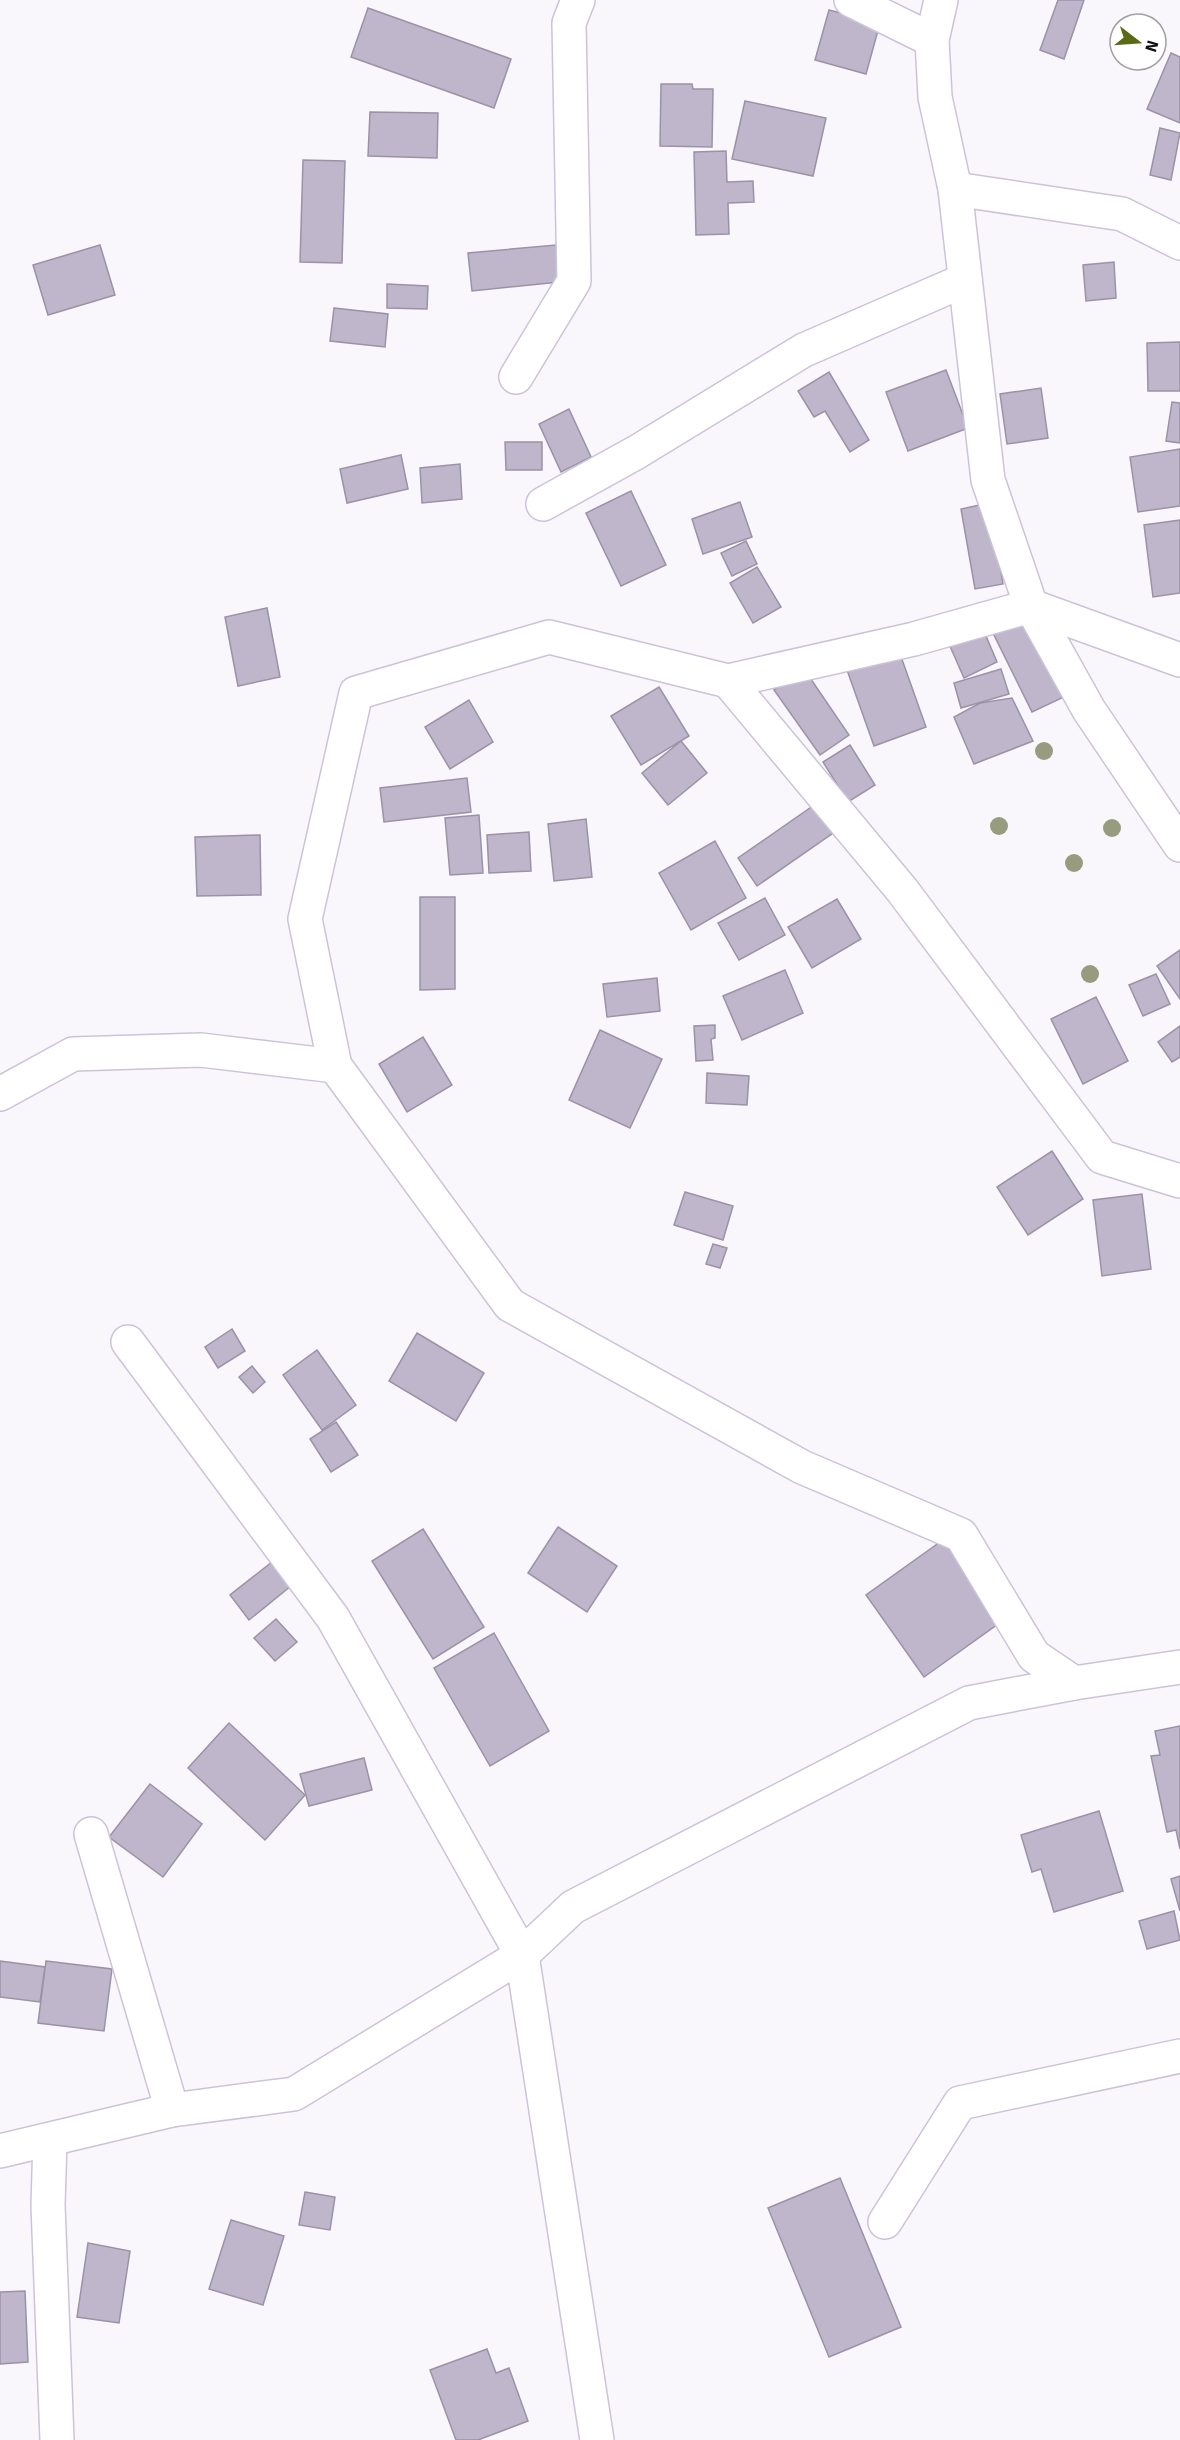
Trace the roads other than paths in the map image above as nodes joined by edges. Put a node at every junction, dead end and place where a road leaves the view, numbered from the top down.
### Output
1 (578, 0) edge
2 (851, 0) edge
3 (941, 0) edge
4 (932, 40) junction
5 (955, 189) junction
6 (1180, 243) edge
7 (965, 280) junction
8 (516, 377) dead end
9 (543, 504) dead end
10 (1031, 606) junction
11 (1180, 660) edge
12 (728, 681) junction
13 (1180, 845) edge
14 (335, 1066) junction
15 (0, 1094) edge
16 (1180, 1181) edge
17 (128, 1342) dead end
18 (1180, 1667) edge
19 (1074, 1683) junction
20 (92, 1834) dead end
21 (522, 1955) junction
22 (1180, 2055) edge
23 (172, 2110) junction
24 (50, 2140) junction
25 (0, 2151) edge
26 (885, 2222) dead end
27 (57, 2440) edge
28 (597, 2440) edge

1 - 8 street
2 - 4 street
3 - 4 street
4 - 5 street
5 - 6 street
5 - 7 street
7 - 9 street
7 - 10 street
10 - 11 street
10 - 12 street
10 - 13 street
12 - 14 street
12 - 16 street
14 - 15 street
14 - 19 street
17 - 21 street
18 - 19 street
19 - 21 street
20 - 23 street
21 - 23 street
21 - 28 street
22 - 26 street
23 - 24 street
24 - 25 street
24 - 27 street

